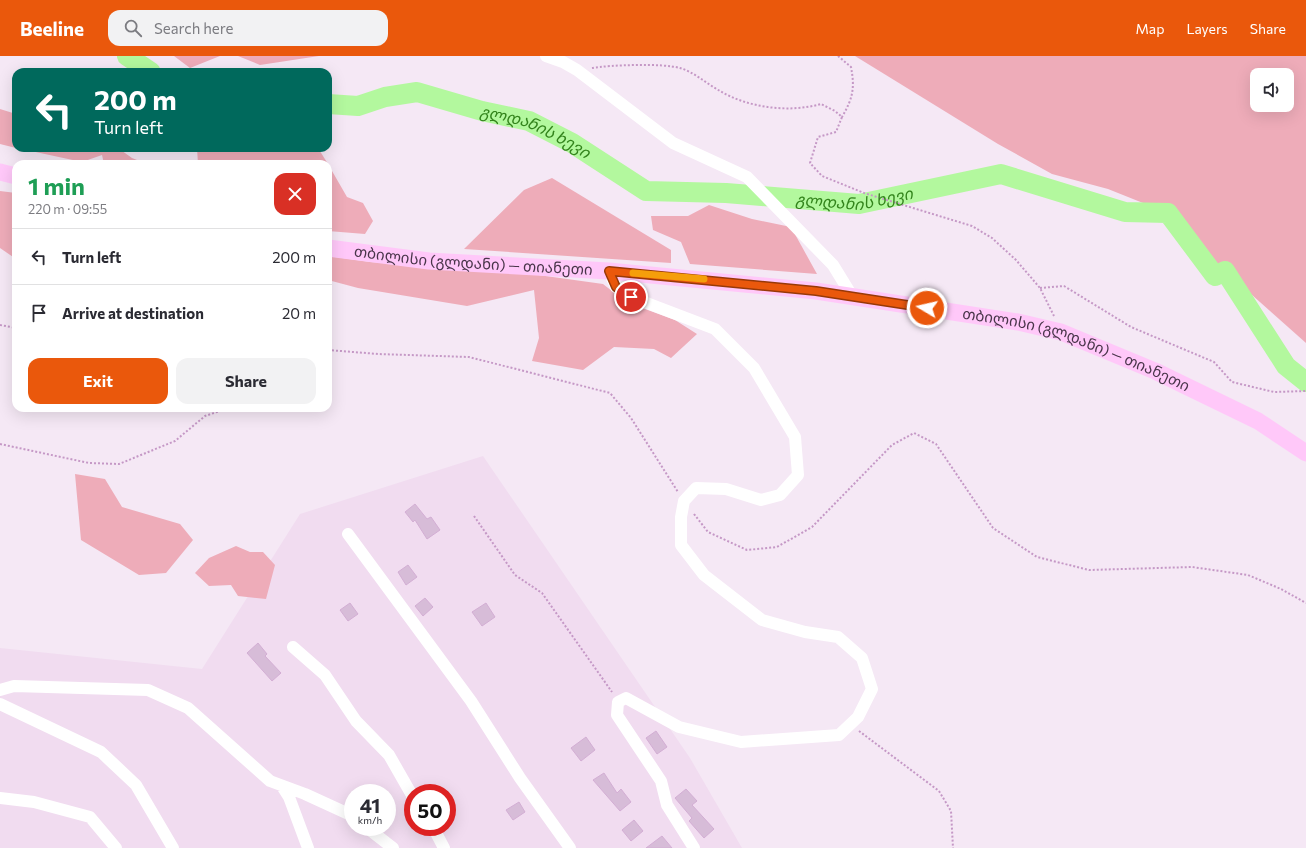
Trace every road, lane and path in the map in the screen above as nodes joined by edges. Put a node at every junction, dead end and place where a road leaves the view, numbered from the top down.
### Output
1 (546, 56) edge
2 (838, 56) edge
3 (577, 70) junction
4 (842, 117) junction
5 (0, 172) edge
6 (12, 175) edge
7 (332, 249) edge
8 (609, 271) junction
9 (1040, 288) junction
10 (852, 296) junction
11 (0, 325) edge
12 (12, 327) edge
13 (1061, 332) junction
14 (332, 350) edge
15 (1306, 392) edge
16 (217, 412) edge
17 (0, 444) edge
18 (1306, 453) edge
19 (684, 501) junction
20 (474, 516) dead end
21 (348, 534) dead end
22 (1306, 603) edge
23 (294, 646) dead end
24 (0, 690) edge
25 (618, 702) junction
26 (0, 704) edge
27 (849, 725) junction
28 (406, 784) edge
29 (282, 786) junction
30 (0, 798) edge
31 (344, 812) edge
32 (378, 836) edge
33 (438, 836) edge
34 (116, 848) edge
35 (173, 848) edge
36 (308, 848) edge
37 (393, 848) edge
38 (444, 848) edge
39 (570, 848) edge
40 (694, 848) edge
41 (953, 848) edge

1 - 3 street
2 - 4 path
3 - 4 path
3 - 10 street
4 - 9 path
5 - 6 main road
7 - 8 main road, თბილისი (გლდანი) — თიანეთი
8 - 10 main road, თბილისი (გლდანი) — თიანეთი
8 - 19 street
9 - 13 path
9 - 15 path
10 - 13 main road, თბილისი (გლდანი) — თიანეთი
11 - 12 path
13 - 18 main road, თბილისი (გლდანი) — თიანეთი
14 - 19 path
16 - 17 path
19 - 22 path
19 - 27 street
20 - 25 path
21 - 39 street
23 - 28 street
24 - 29 street
25 - 27 street
25 - 40 street
26 - 35 street
27 - 41 path
29 - 31 street
29 - 36 street
30 - 34 street
32 - 37 street
33 - 38 street

